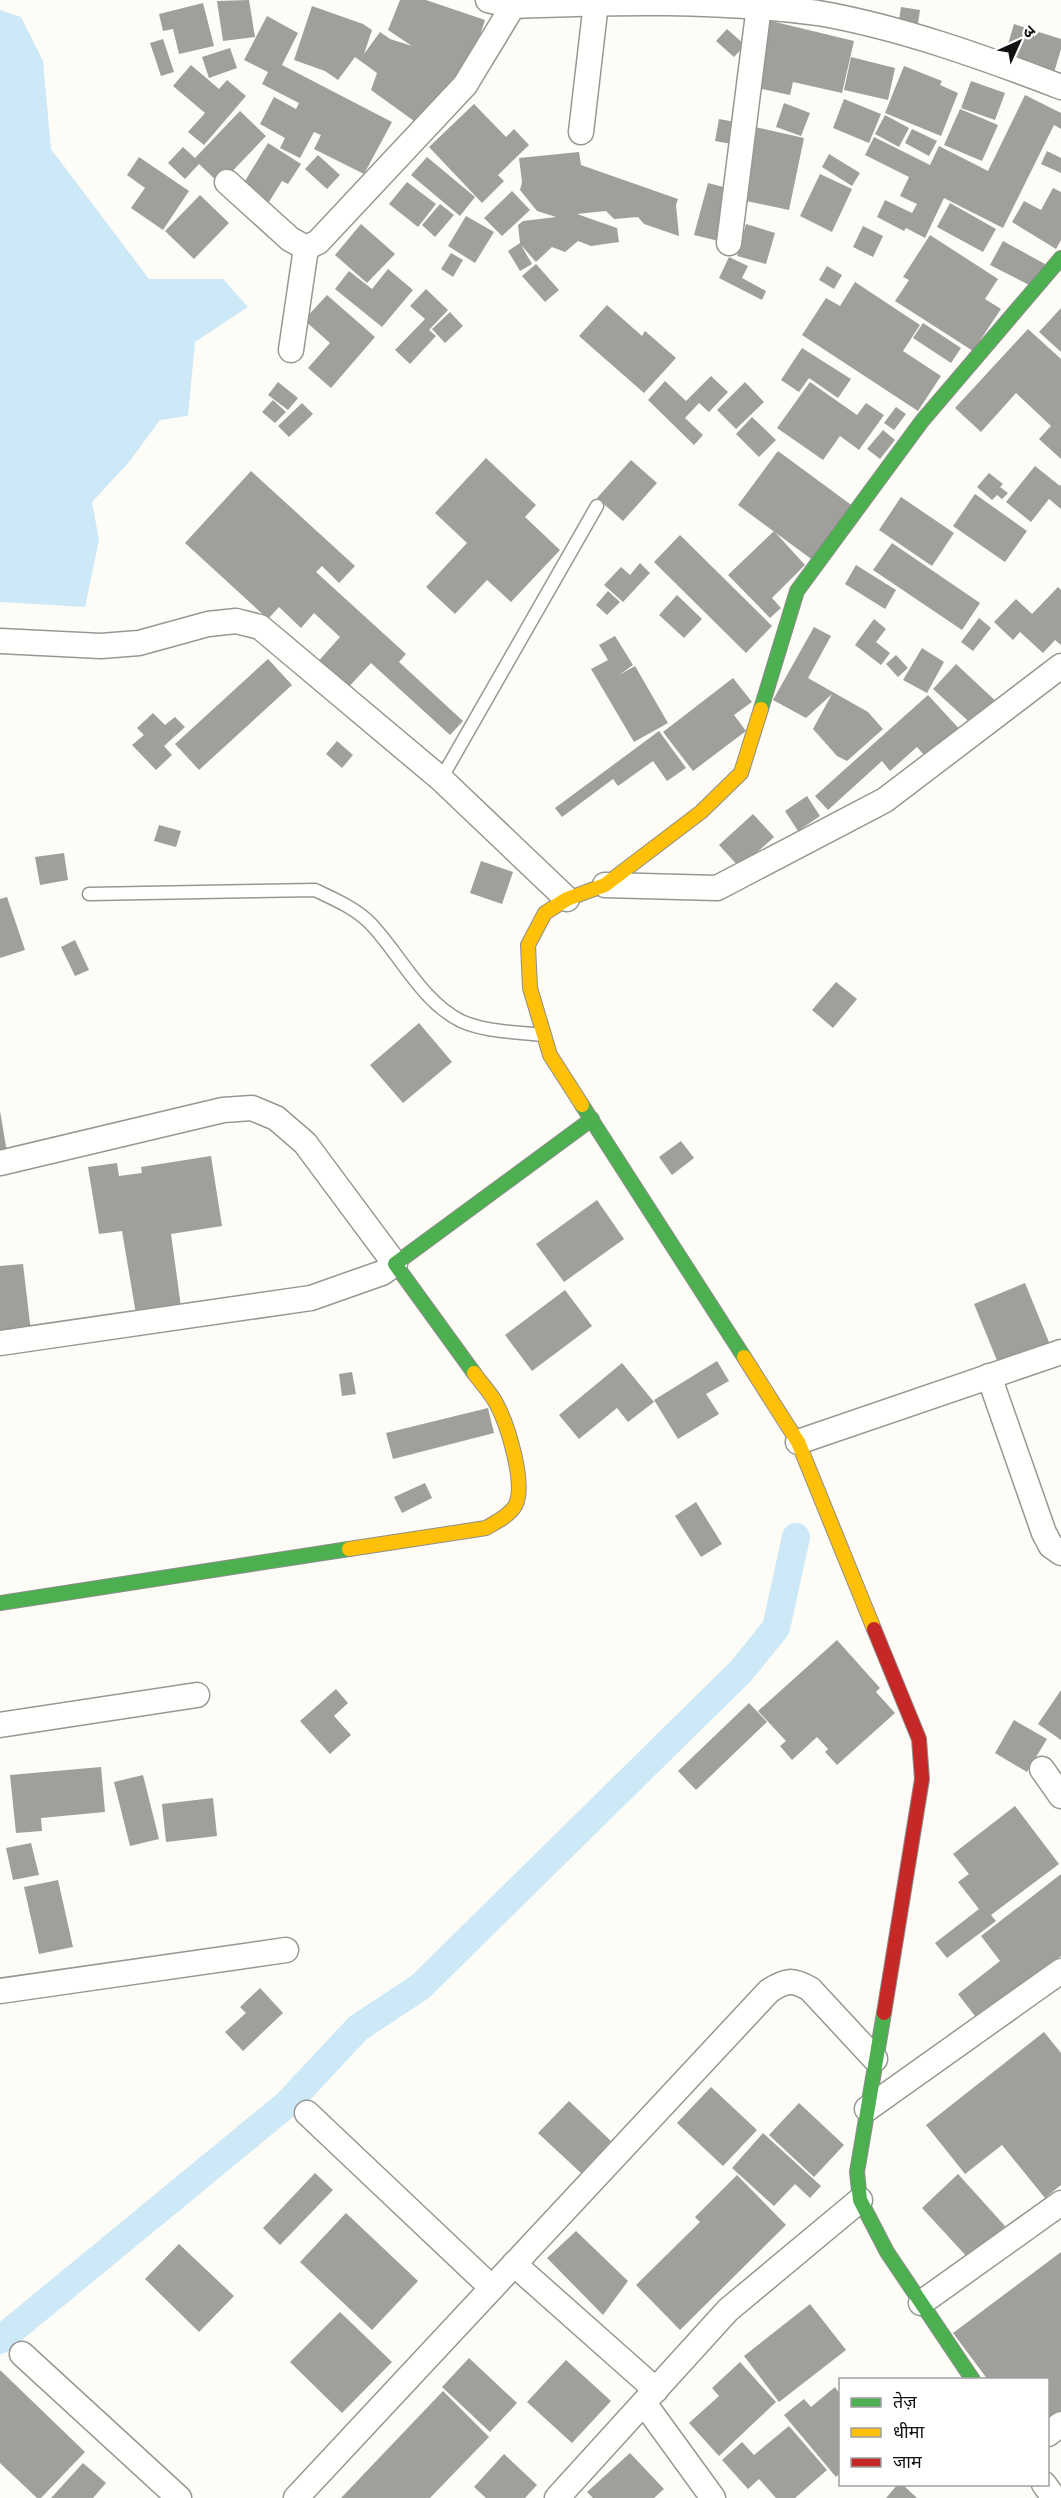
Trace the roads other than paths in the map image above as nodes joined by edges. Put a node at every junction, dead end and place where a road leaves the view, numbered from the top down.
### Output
1 (488, 0) edge
2 (668, 1) edge
3 (515, 3) edge
4 (596, 3) junction
5 (759, 6) junction
6 (1061, 87) edge
7 (581, 132) dead end
8 (227, 182) dead end
9 (729, 243) dead end
10 (306, 248) junction
11 (1061, 258) edge
12 (291, 350) dead end
13 (597, 506) dead end
14 (0, 641) edge
15 (1061, 666) edge
16 (441, 779) junction
17 (605, 885) junction
18 (89, 894) dead end
19 (567, 899) junction
20 (544, 1035) junction
21 (592, 1119) junction
22 (0, 1163) edge
23 (395, 1264) junction
24 (0, 1343) edge
25 (1061, 1352) edge
26 (989, 1376) junction
27 (798, 1442) junction
28 (1061, 1553) edge
29 (0, 1603) edge
30 (196, 1695) dead end
31 (0, 1725) edge
32 (1042, 1768) dead end
33 (1061, 1796) edge
34 (286, 1950) dead end
35 (1061, 1971) edge
36 (0, 1991) edge
37 (875, 2059) junction
38 (867, 2109) junction
39 (307, 2113) dead end
40 (860, 2200) junction
41 (1061, 2203) edge
42 (514, 2264) junction
43 (492, 2288) junction
44 (921, 2303) junction
45 (22, 2354) dead end
46 (972, 2378) edge
47 (650, 2396) junction
48 (179, 2498) edge
49 (296, 2498) edge
50 (557, 2498) edge
51 (713, 2498) edge

1 - 3 street
2 - 4 street
2 - 5 street
3 - 4 street
3 - 10 street
4 - 7 street
5 - 6 street
5 - 9 street
8 - 10 street
10 - 12 street
11 - 17 street
13 - 16 lane
14 - 16 street
15 - 17 street
16 - 19 street
17 - 19 street
18 - 20 lane
19 - 20 street
20 - 21 street
21 - 23 street
21 - 27 street
22 - 23 street
23 - 24 street
23 - 29 street
25 - 26 street
26 - 27 street
26 - 28 street
27 - 37 street
30 - 31 street
32 - 33 street
34 - 36 street
35 - 38 street
37 - 38 street
37 - 42 street
38 - 40 street
39 - 43 street
40 - 44 street
40 - 47 street
41 - 44 street
42 - 43 street
42 - 47 street
43 - 49 street
44 - 46 street
45 - 48 street
47 - 50 street
47 - 51 street

